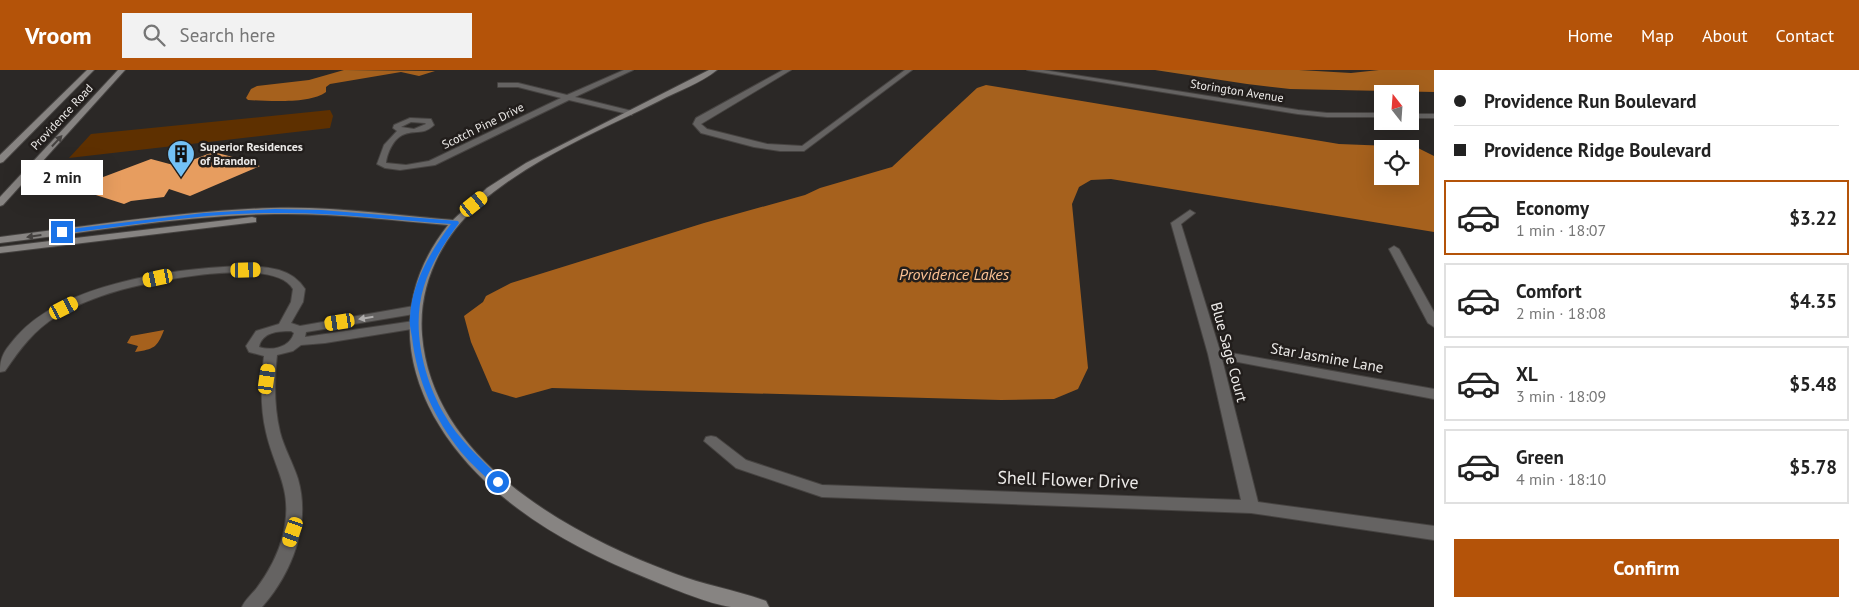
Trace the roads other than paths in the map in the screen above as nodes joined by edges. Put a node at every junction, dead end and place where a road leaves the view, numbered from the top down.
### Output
1 (91, 70) edge
2 (122, 70) edge
3 (630, 70) edge
4 (714, 70) edge
5 (788, 70) edge
6 (909, 70) edge
7 (1030, 70) edge
8 (501, 85) dead end
9 (570, 97) junction
10 (629, 113) junction
11 (1374, 115) edge
12 (1419, 116) edge
13 (1434, 116) edge
14 (403, 131) dead end
15 (0, 160) edge
16 (0, 203) edge
17 (1190, 213) dead end
18 (364, 216) junction
19 (455, 223) junction
20 (0, 240) edge
21 (0, 250) edge
22 (1394, 250) dead end
23 (414, 310) junction
24 (1434, 323) edge
25 (414, 325) junction
26 (283, 326) junction
27 (298, 335) junction
28 (271, 353) junction
29 (1214, 354) junction
30 (0, 368) edge
31 (1434, 394) edge
32 (711, 441) dead end
33 (1252, 507) junction
34 (1434, 533) edge
35 (722, 603) edge
36 (251, 607) edge
37 (760, 607) edge

1 - 15 street, Providence Road
16 -> 2 street, Providence Road
3 - 9 street, Scotch Pine Drive
4 - 10 street
5 - 6 street
7 - 11 street, Storington Avenue
8 - 9 street
9 - 10 street
9 - 14 street, Scotch Pine Drive
10 - 19 street
12 - 13 street
17 - 29 street, Blue Sage Court
18 - 19 street
18 -> 20 street
18 - 21 street
19 - 23 street
22 - 24 street
23 - 25 street
23 -> 27 street
25 - 27 street
25 - 35 street
26 - 27 street
26 - 28 street
26 - 30 street
27 - 28 street
28 - 36 street
29 - 31 street, Star Jasmine Lane
29 - 33 street, Blue Sage Court
32 - 33 street, Shell Flower Drive
33 - 34 street, Shell Flower Drive
35 - 37 street

